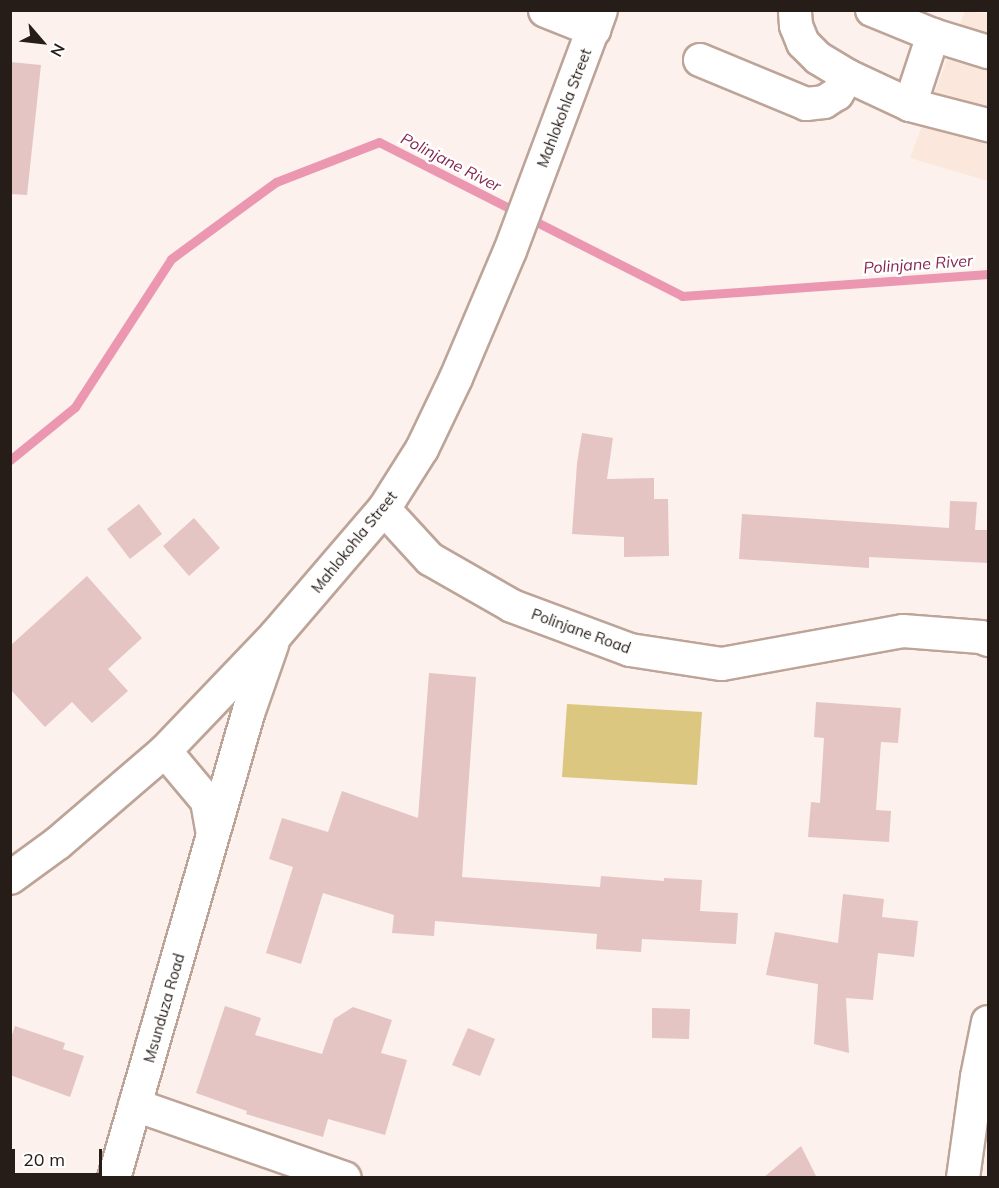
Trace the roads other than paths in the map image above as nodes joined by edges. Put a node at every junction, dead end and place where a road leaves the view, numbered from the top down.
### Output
1 (545, 10) edge
2 (795, 10) edge
3 (872, 10) edge
4 (597, 20) edge
5 (933, 35) junction
6 (988, 52) edge
7 (700, 60) dead end
8 (848, 76) junction
9 (910, 105) junction
10 (988, 125) edge
11 (384, 509) junction
12 (275, 636) junction
13 (988, 640) edge
14 (165, 751) junction
15 (214, 838) junction
16 (10, 878) edge
17 (988, 1022) edge
18 (135, 1105) junction
19 (114, 1178) edge
20 (345, 1178) edge
21 (963, 1178) edge

1 - 4 main road
2 - 8 street
3 - 5 street
4 - 11 street, Mahlokohla Street
5 - 6 street
5 - 9 street
7 - 8 street
8 - 9 street
9 - 10 street
11 - 12 street, Mahlokohla Street
11 - 13 street, Polinjane Road
12 - 14 street, Mahlokohla Street
12 - 15 street, Msunduza Road
14 - 15 street, Msunduza Road
14 - 16 street, Mahlokohla Street
15 - 18 street, Msunduza Road
17 - 21 street
18 - 19 street, Msunduza Road
18 - 20 street

